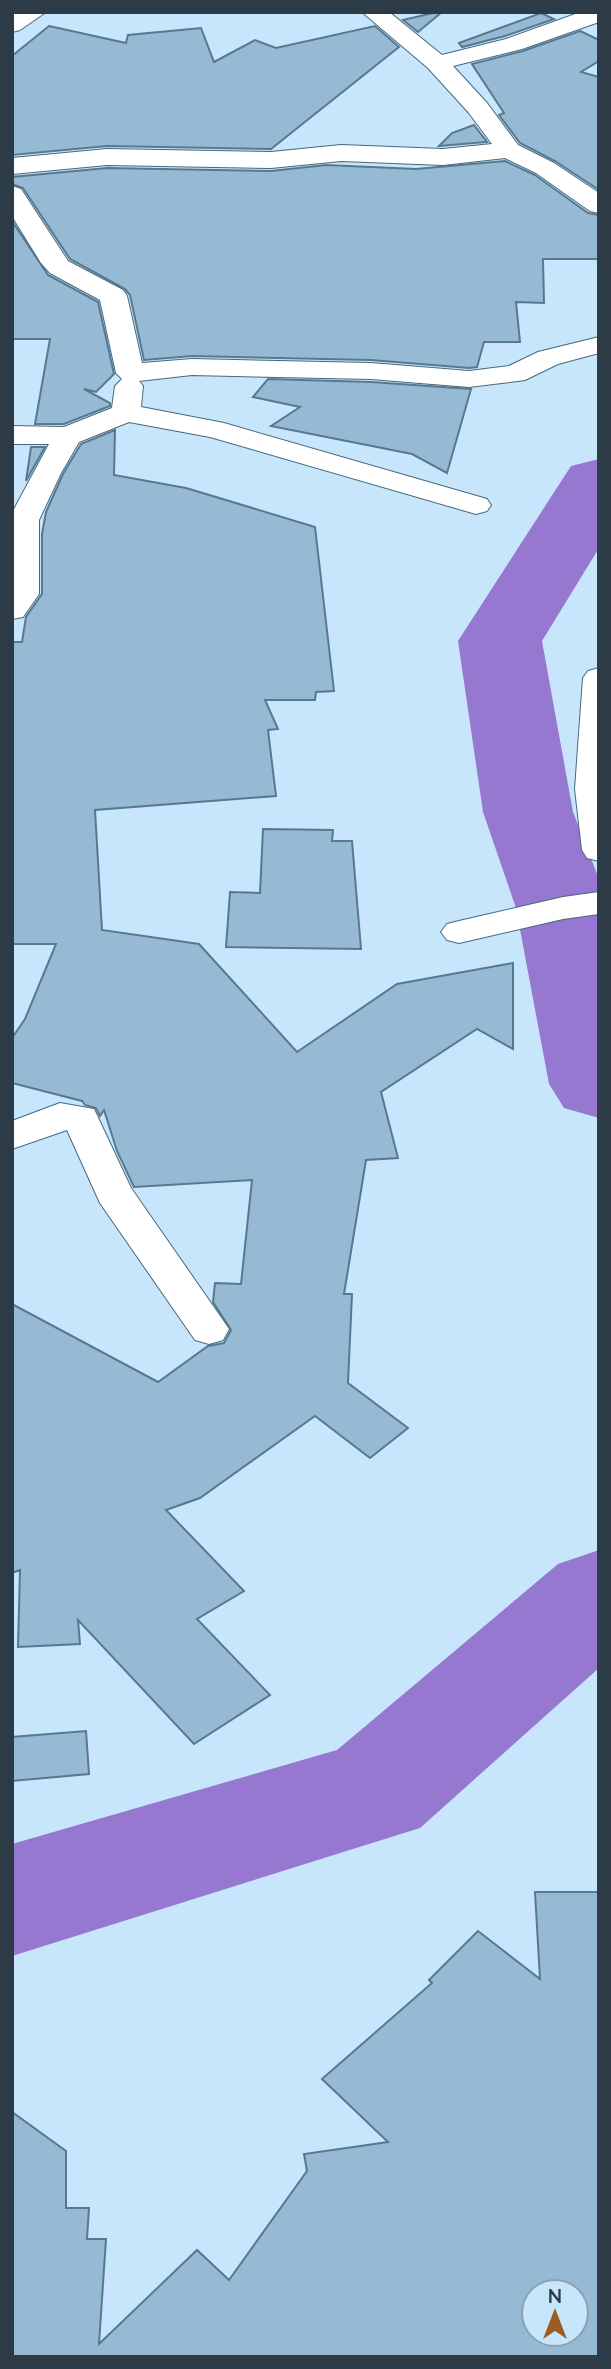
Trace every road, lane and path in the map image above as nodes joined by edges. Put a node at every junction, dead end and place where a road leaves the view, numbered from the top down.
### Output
1 (34, 12) edge
2 (374, 12) edge
3 (597, 16) edge
4 (12, 25) edge
5 (437, 62) junction
6 (509, 150) junction
7 (12, 166) edge
8 (12, 194) edge
9 (599, 205) edge
10 (599, 345) edge
11 (130, 373) junction
12 (126, 413) junction
13 (12, 435) edge
14 (68, 436) junction
15 (476, 505) dead end
16 (12, 610) edge
17 (599, 678) edge
18 (599, 850) edge
19 (599, 903) edge
20 (459, 932) dead end
21 (12, 1136) edge
22 (209, 1329) dead end

1 - 4 street
2 - 5 street
3 - 5 street
5 - 6 street
6 - 7 street
6 - 9 street
8 - 11 street
10 - 11 street
11 - 12 street
12 - 14 street
12 - 15 street
13 - 14 street
14 - 16 street
17 - 18 street
19 - 20 street
21 - 22 street

